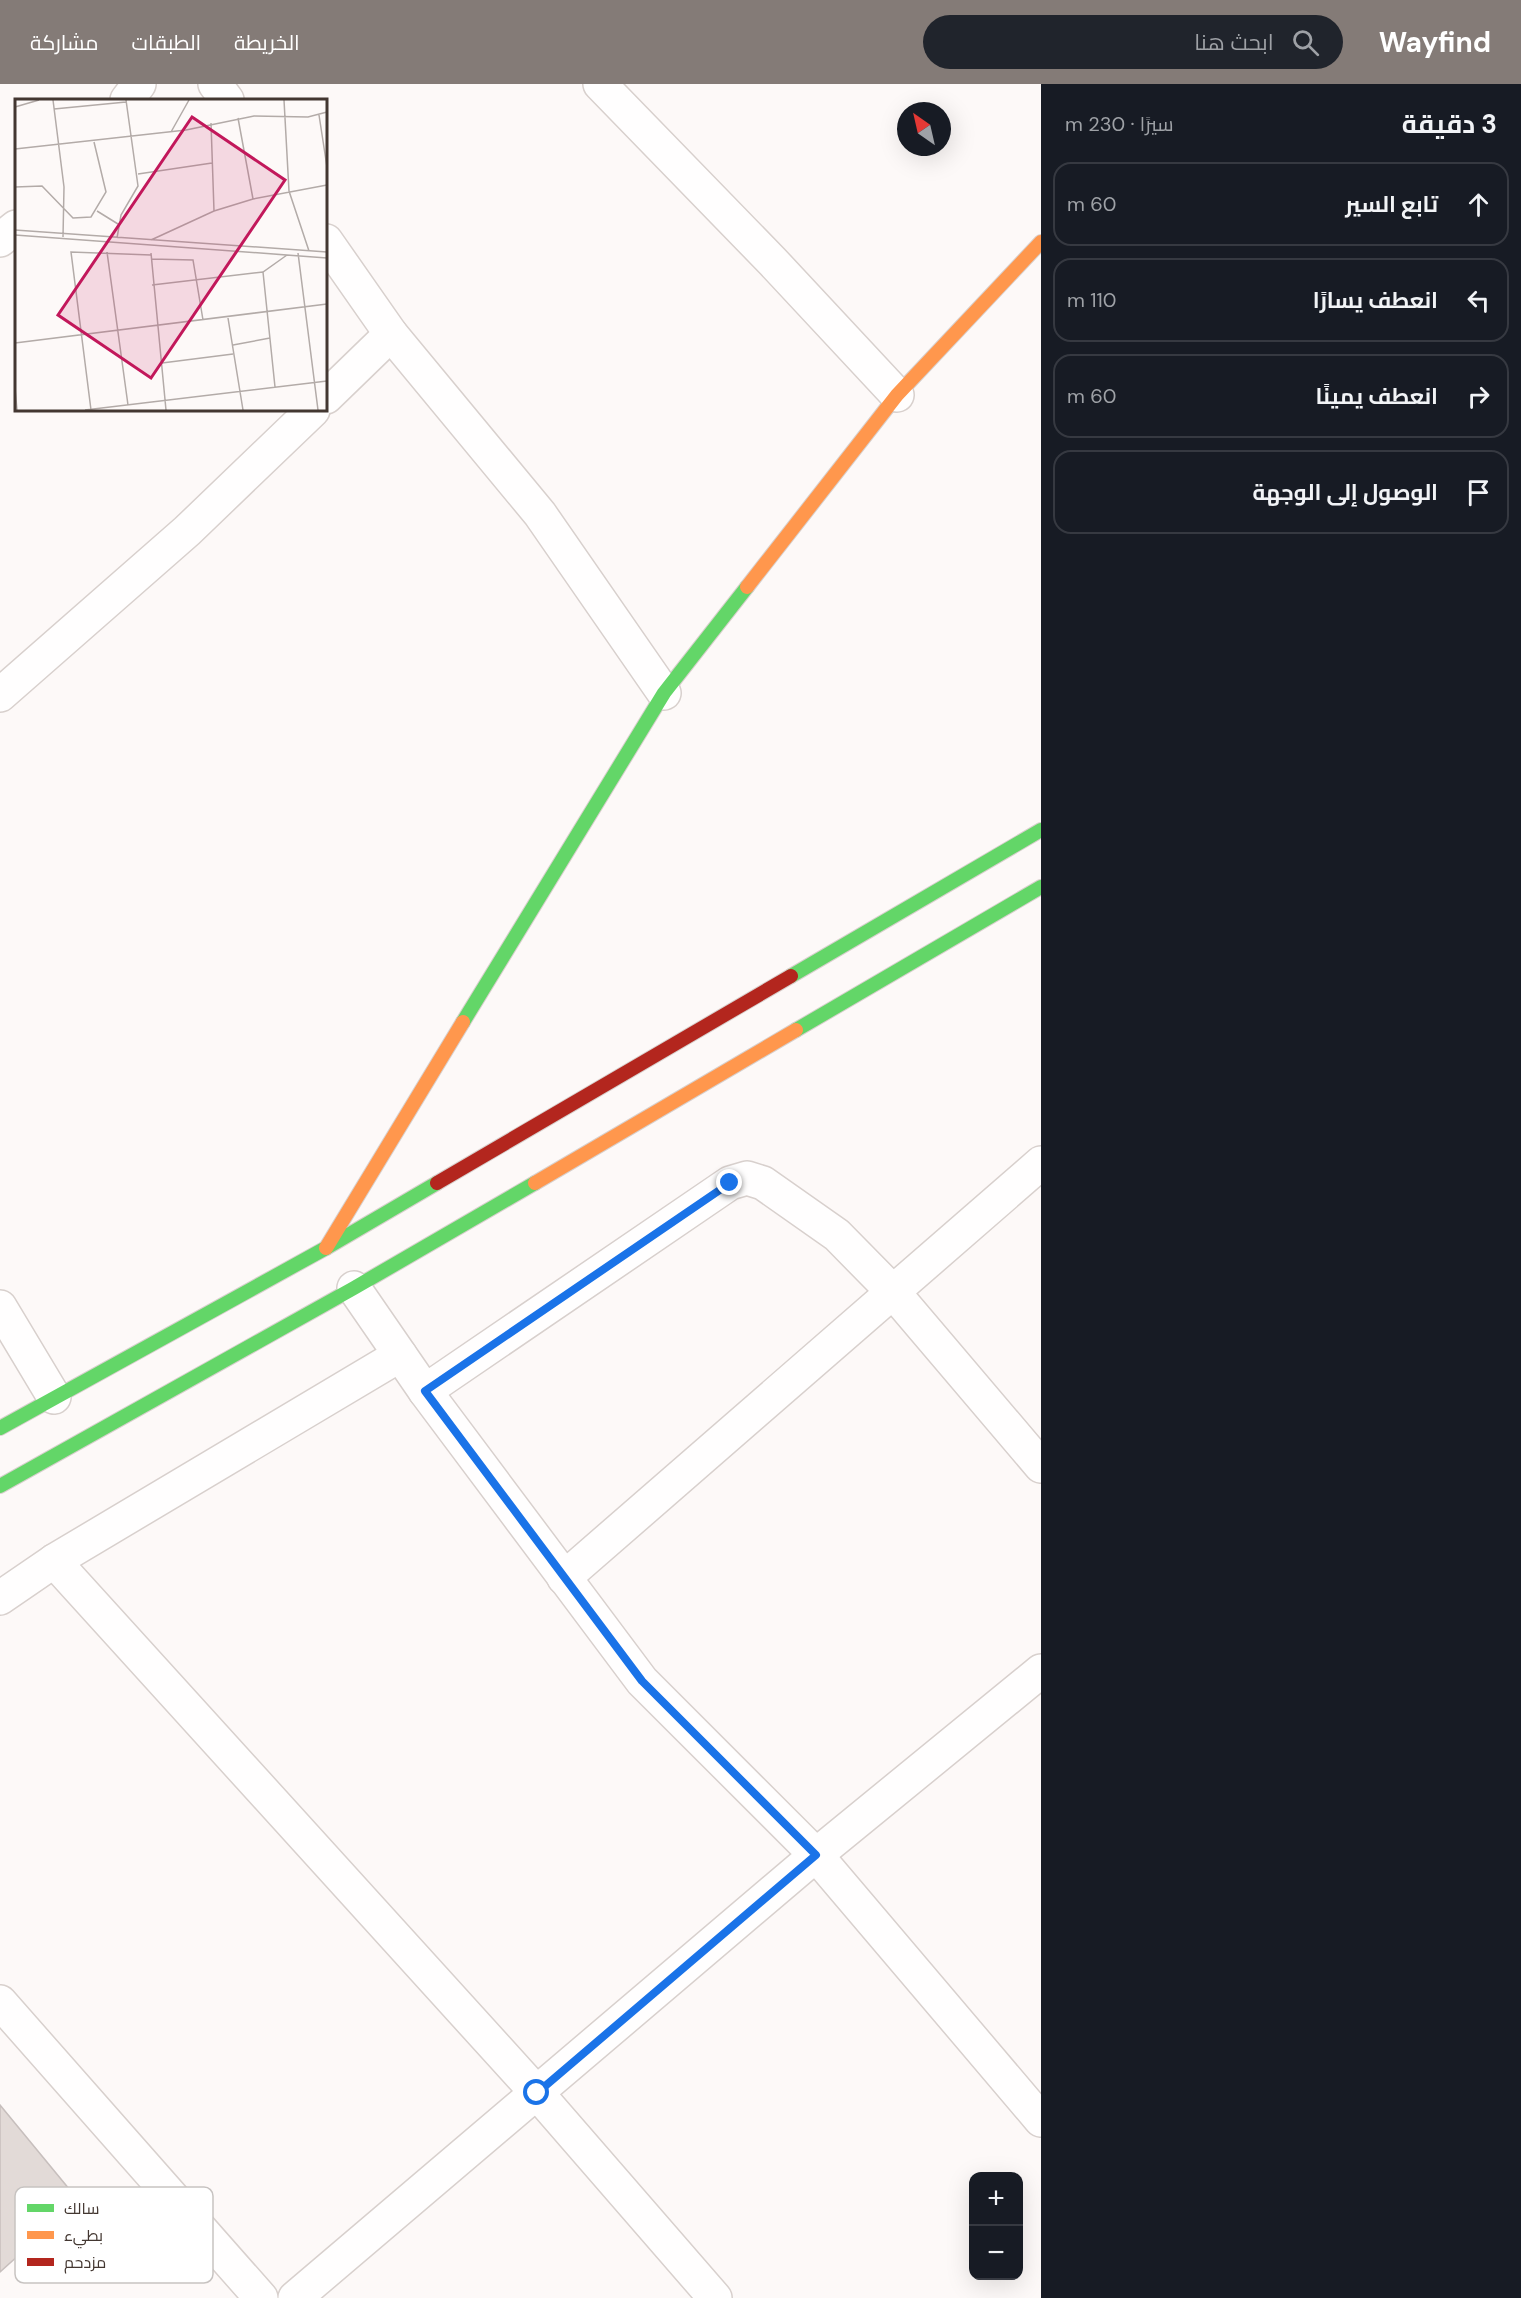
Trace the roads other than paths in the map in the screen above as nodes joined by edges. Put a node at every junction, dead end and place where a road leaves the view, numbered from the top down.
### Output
1 (139, 84) edge
2 (215, 84) edge
3 (600, 84) edge
4 (128, 99) edge
5 (226, 99) edge
6 (15, 227) edge
7 (0, 240) edge
8 (327, 242) edge
9 (1041, 242) edge
10 (391, 334) junction
11 (897, 395) junction
12 (327, 396) edge
13 (312, 411) edge
14 (664, 693) junction
15 (0, 695) edge
16 (1041, 830) edge
17 (1041, 887) edge
18 (1041, 1163) edge
19 (326, 1248) junction
20 (354, 1288) junction
21 (894, 1293) junction
22 (0, 1307) edge
23 (400, 1355) junction
24 (425, 1391) junction
25 (54, 1397) junction
26 (0, 1428) edge
27 (1041, 1466) edge
28 (0, 1486) edge
29 (54, 1562) junction
30 (564, 1578) junction
31 (0, 1598) edge
32 (1041, 1671) edge
33 (816, 1855) junction
34 (0, 2002) edge
35 (537, 2093) junction
36 (1041, 2120) edge
37 (163, 2187) edge
38 (213, 2244) edge
39 (261, 2298) edge
40 (295, 2298) edge
41 (715, 2298) edge

1 - 4 street
2 - 5 street
3 - 11 street
6 - 7 street
8 - 10 street
9 - 11 street
10 - 12 street
10 - 14 street
11 - 14 street
13 - 15 street
14 - 19 street
16 - 19 street
17 - 20 street
18 - 21 street
19 - 25 street
20 - 23 street
20 - 28 street
21 - 24 street
21 - 27 street
21 - 30 street
22 - 25 street
23 - 24 street
23 - 29 street
24 - 30 street
25 - 26 street
29 - 31 street
29 - 35 street
30 - 33 street
32 - 33 street
33 - 35 street
33 - 36 street
34 - 37 street
35 - 40 street
35 - 41 street
38 - 39 street

